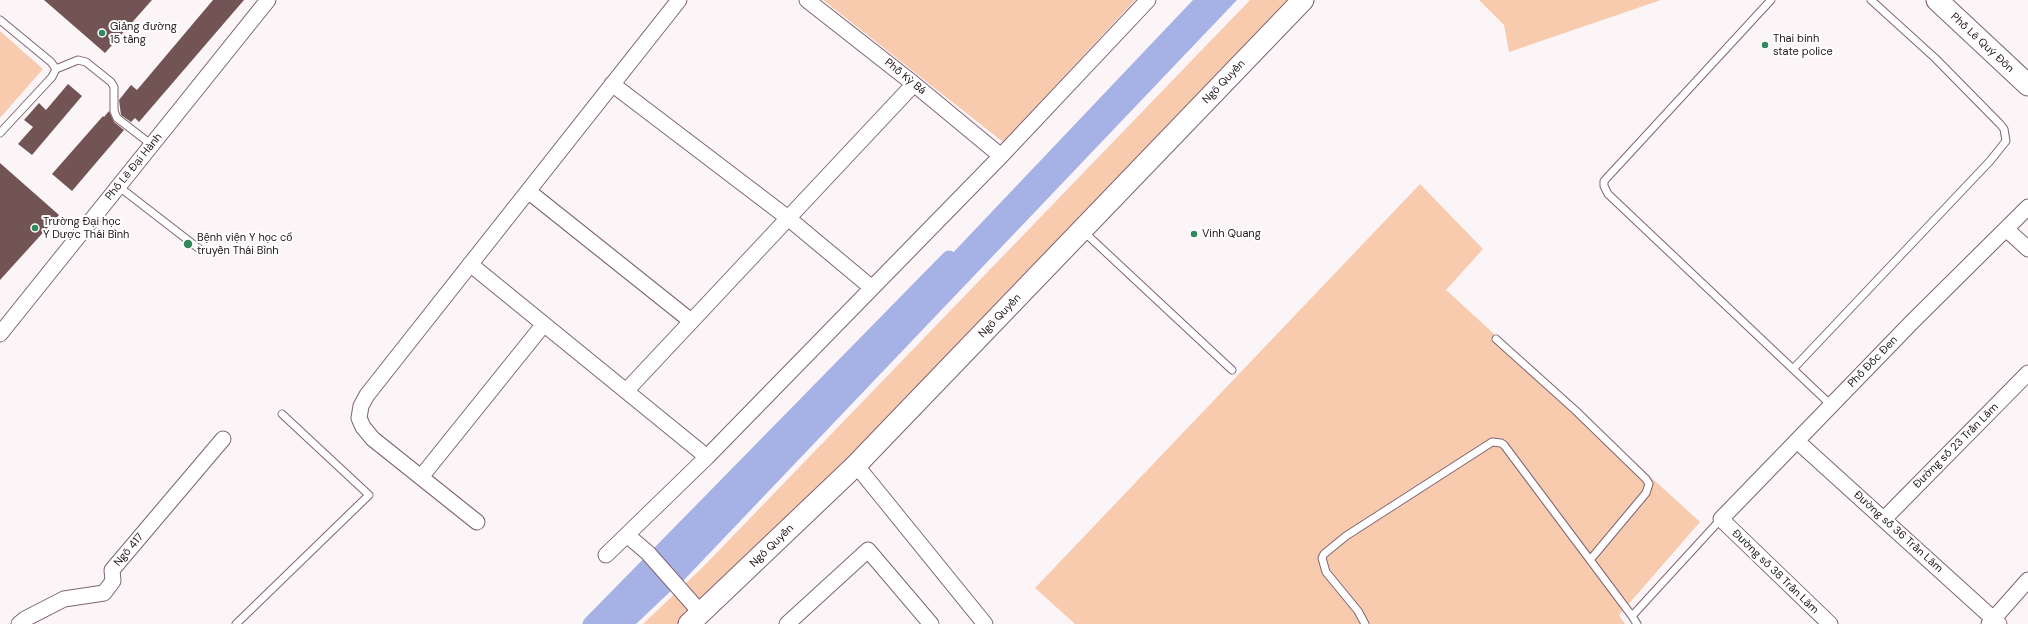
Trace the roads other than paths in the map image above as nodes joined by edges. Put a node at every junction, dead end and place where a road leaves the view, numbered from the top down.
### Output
1 (268, 0) edge
2 (679, 0) edge
3 (807, 0) edge
4 (1148, 0) edge
5 (1303, 0) edge
6 (1771, 0) edge
7 (1871, 0) edge
8 (1937, 0) edge
9 (0, 20) edge
10 (56, 69) junction
11 (612, 84) junction
12 (914, 84) junction
13 (2028, 85) edge
14 (0, 133) edge
15 (152, 145) junction
16 (1001, 156) junction
17 (118, 186) junction
18 (528, 191) junction
19 (2028, 207) edge
20 (788, 218) junction
21 (2006, 229) junction
22 (1082, 230) junction
23 (2028, 249) edge
24 (202, 251) dead end
25 (470, 264) junction
26 (872, 288) junction
27 (691, 321) junction
28 (544, 324) junction
29 (0, 334) edge
30 (1496, 339) dead end
31 (1793, 369) junction
32 (1232, 370) dead end
33 (2028, 373) edge
34 (626, 391) junction
35 (1831, 405) junction
36 (282, 414) dead end
37 (223, 439) dead end
38 (1796, 440) junction
39 (707, 457) junction
40 (856, 465) junction
41 (421, 477) junction
42 (1720, 519) junction
43 (1884, 519) junction
44 (477, 522) dead end
45 (627, 535) junction
46 (606, 555) dead end
47 (1590, 560) junction
48 (2028, 580) edge
49 (1632, 616) junction
50 (695, 618) edge
51 (1994, 622) edge
52 (19, 624) edge
53 (236, 624) edge
54 (787, 624) edge
55 (931, 624) edge
56 (985, 624) edge
57 (1365, 624) edge
58 (1637, 624) edge
59 (1830, 624) edge

1 - 15 street, Phố Lê Đại Hành
2 - 11 street
3 - 12 street, Phố Kỳ Bá
4 - 16 street
5 - 22 street, Ngô Quyền
6 - 31 lane
7 - 31 lane
8 - 13 street, Phố Lê Quý Đôn
9 - 10 lane
10 - 14 lane
10 - 15 lane
11 - 18 street
11 - 20 street
12 - 16 street, Phố Kỳ Bá
12 - 20 street
15 - 17 street, Phố Lê Đại Hành
16 - 26 street
17 - 24 lane
17 - 29 street, Phố Lê Đại Hành
18 - 25 street
18 - 27 street
19 - 21 street, Phố Đốc Đen
20 - 26 street
20 - 27 street
21 - 23 street
21 - 35 street, Phố Đốc Đen
22 - 32 lane
22 - 40 street, Ngô Quyền
25 - 28 street
25 - 41 street
26 - 39 street
27 - 34 street
28 - 34 street
28 - 41 street
30 - 47 lane
31 - 35 lane
33 - 43 street, Đường số 23 Trần Lãm
34 - 39 street
35 - 38 street, Phố Đốc Đen
36 - 53 lane
37 - 52 street, Ngõ 417
38 - 42 street, Phố Đốc Đen
38 - 43 street, Đường số 36 Trần Lãm
39 - 45 street
40 - 50 street, Ngô Quyền
40 - 56 street
41 - 44 street
42 - 49 lane
42 - 59 street, Đường số 38 Trần Lãm
43 - 51 street, Đường số 36 Trần Lãm
45 - 46 street
45 - 50 street
47 - 49 lane
47 - 57 lane
48 - 51 street
49 - 58 lane
54 - 55 street

